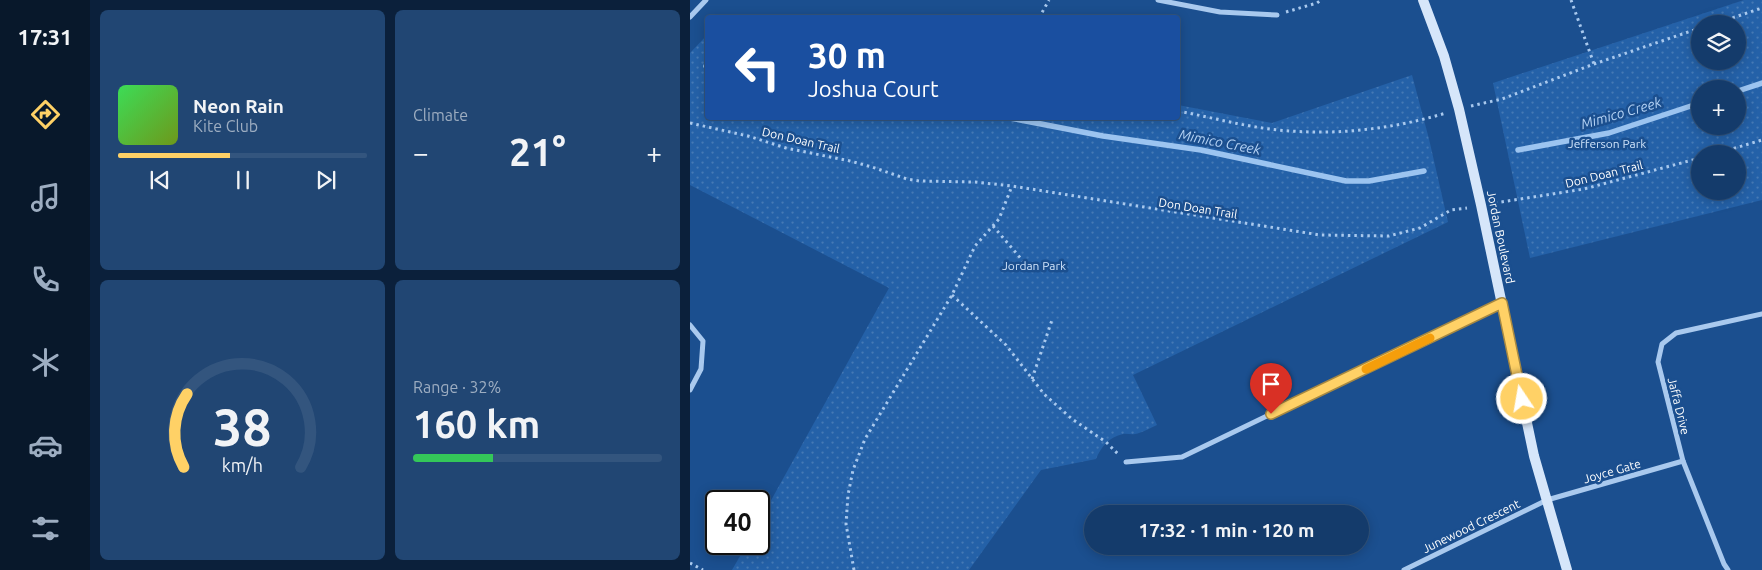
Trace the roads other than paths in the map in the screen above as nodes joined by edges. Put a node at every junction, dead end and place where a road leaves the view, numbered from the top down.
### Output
1 (706, 0) edge
2 (1158, 0) edge
3 (1423, 0) edge
4 (1277, 15) road end
5 (690, 17) edge
6 (1502, 303) junction
7 (1762, 314) edge
8 (690, 325) edge
9 (690, 390) edge
10 (1683, 460) junction
11 (1126, 462) road end
12 (1547, 500) junction
13 (1404, 570) edge
14 (1567, 570) edge
15 (1728, 570) edge

1 - 5 street
2 - 4 street
3 - 6 street, Jordan Boulevard
6 - 11 street
6 - 12 street, Jordan Boulevard
7 - 10 street, Jaffa Drive
8 - 9 street
10 - 12 street, Joyce Gate
10 - 15 street, Jaffa Drive
12 - 13 street, Junewood Crescent
12 - 14 street, Jordan Boulevard

